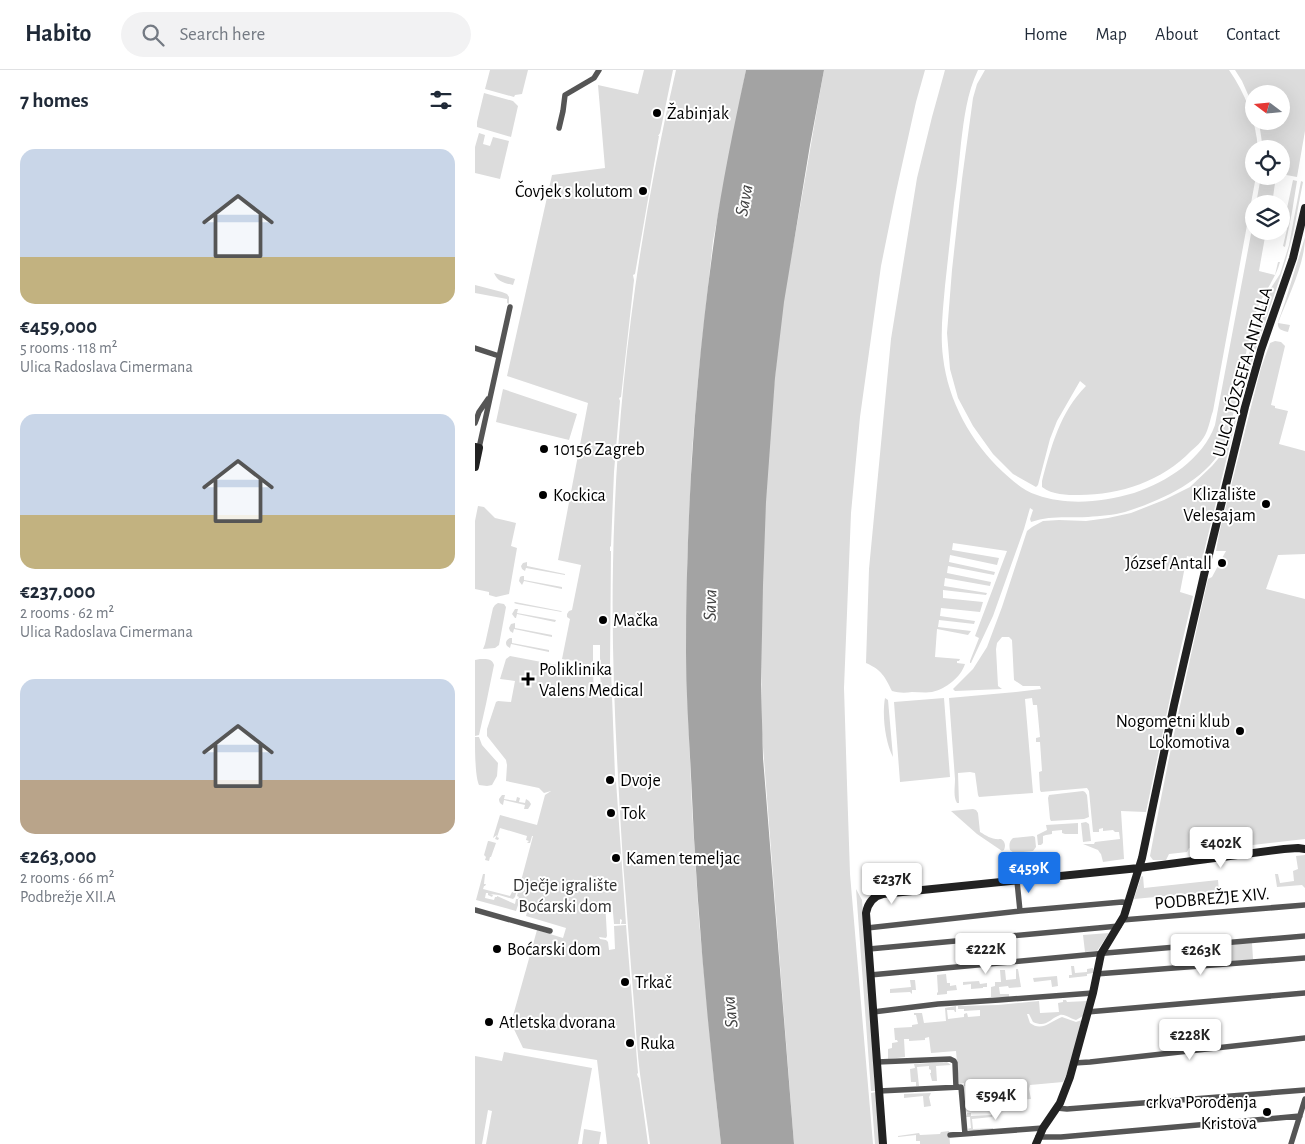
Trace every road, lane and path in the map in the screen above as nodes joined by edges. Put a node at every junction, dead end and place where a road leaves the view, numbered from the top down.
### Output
1 (599, 70) edge
2 (559, 128) dead end
3 (1305, 208) edge
4 (510, 307) dead end
5 (475, 348) edge
6 (499, 356) junction
7 (491, 390) junction
8 (475, 424) edge
9 (477, 448) edge
10 (475, 466) edge
11 (1305, 849) edge
12 (1139, 868) junction
13 (1017, 881) junction
14 (1129, 903) junction
15 (1305, 905) edge
16 (475, 910) edge
17 (1020, 911) junction
18 (1121, 923) junction
19 (867, 928) junction
20 (550, 931) dead end
21 (1305, 936) edge
22 (869, 949) junction
23 (1101, 954) junction
24 (1305, 958) edge
25 (1096, 974) junction
26 (871, 975) junction
27 (1093, 993) junction
28 (1305, 993) edge
29 (873, 1012) junction
30 (1087, 1012) junction
31 (1305, 1038) edge
32 (877, 1062) junction
33 (1075, 1063) junction
34 (959, 1087) junction
35 (1305, 1090) edge
36 (879, 1091) junction
37 (1305, 1099) edge
38 (1057, 1108) junction
39 (1300, 1116) junction
40 (1043, 1128) junction
41 (965, 1134) junction
42 (950, 1135) dead end
43 (1037, 1141) edge
44 (883, 1144) edge
45 (1291, 1144) edge

1 - 2 street
3 - 12 street, ULICA JÓZSEFA ANTALLA
4 - 6 street
5 - 6 street
6 - 7 street
7 - 8 street
7 - 9 street
9 - 10 street
11 - 12 street
12 - 13 street
12 - 14 street, ULICA JÓZSEFA ANTALLA
13 - 17 street
13 - 19 street
14 - 17 street
14 - 18 street, ULICA JÓZSEFA ANTALLA
15 - 18 street, PODBREŽJE XIV.
16 - 20 street
17 - 19 street
18 - 22 street, PODBREŽJE XIV.
18 - 23 street, ULICA JÓZSEFA ANTALLA
19 - 22 street
21 - 23 street
22 - 26 street
23 - 25 street, ULICA JÓZSEFA ANTALLA
23 - 26 street
24 - 25 street
25 - 27 street, ULICA JÓZSEFA ANTALLA
26 - 29 street
27 - 29 street
27 - 30 street, ULICA JÓZSEFA ANTALLA
28 - 30 street
29 - 32 street
30 - 33 street, ULICA JÓZSEFA ANTALLA
31 - 33 street
32 - 34 street
32 - 36 street
33 - 38 street, ULICA JÓZSEFA ANTALLA
34 - 36 street
34 - 41 street
35 - 38 street
36 - 44 street
37 - 39 street
38 - 40 street, ULICA JÓZSEFA ANTALLA
39 - 43 street
39 - 45 street
40 - 41 street
40 - 43 street, ULICA JÓZSEFA ANTALLA
41 - 42 street

